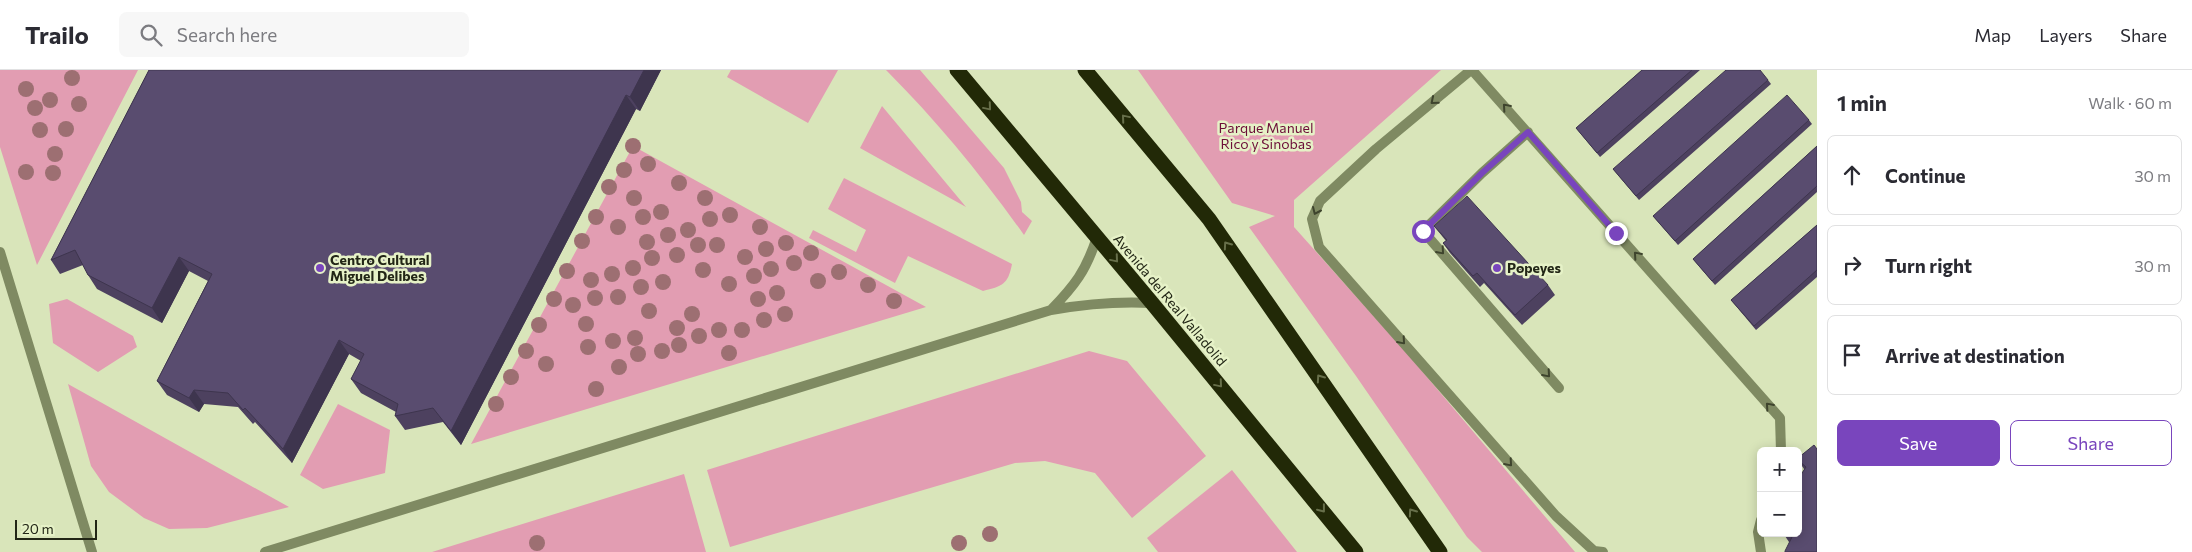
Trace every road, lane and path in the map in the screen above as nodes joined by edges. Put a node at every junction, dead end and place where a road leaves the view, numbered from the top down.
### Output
1 (957, 70) edge
2 (1085, 70) edge
3 (1472, 70) edge
4 (1528, 132) junction
5 (1097, 237) junction
6 (0, 252) edge
7 (1152, 303) junction
8 (1050, 310) junction
9 (1559, 388) dead end
10 (1781, 447) edge
11 (1759, 537) edge
12 (92, 552) edge
13 (265, 552) edge
14 (1356, 552) edge
15 (1440, 552) edge
16 (1603, 552) edge
17 (1761, 552) edge

1 -> 5 highway, Avenida del Real Valladolid
15 -> 2 highway
4 -> 3 street
3 -> 16 street
4 -> 9 street
10 -> 4 street
5 -> 7 highway, Avenida del Real Valladolid
5 - 8 street
6 - 12 street
7 - 8 street
7 -> 14 highway, Avenida del Real Valladolid
8 - 13 street
11 - 17 street

